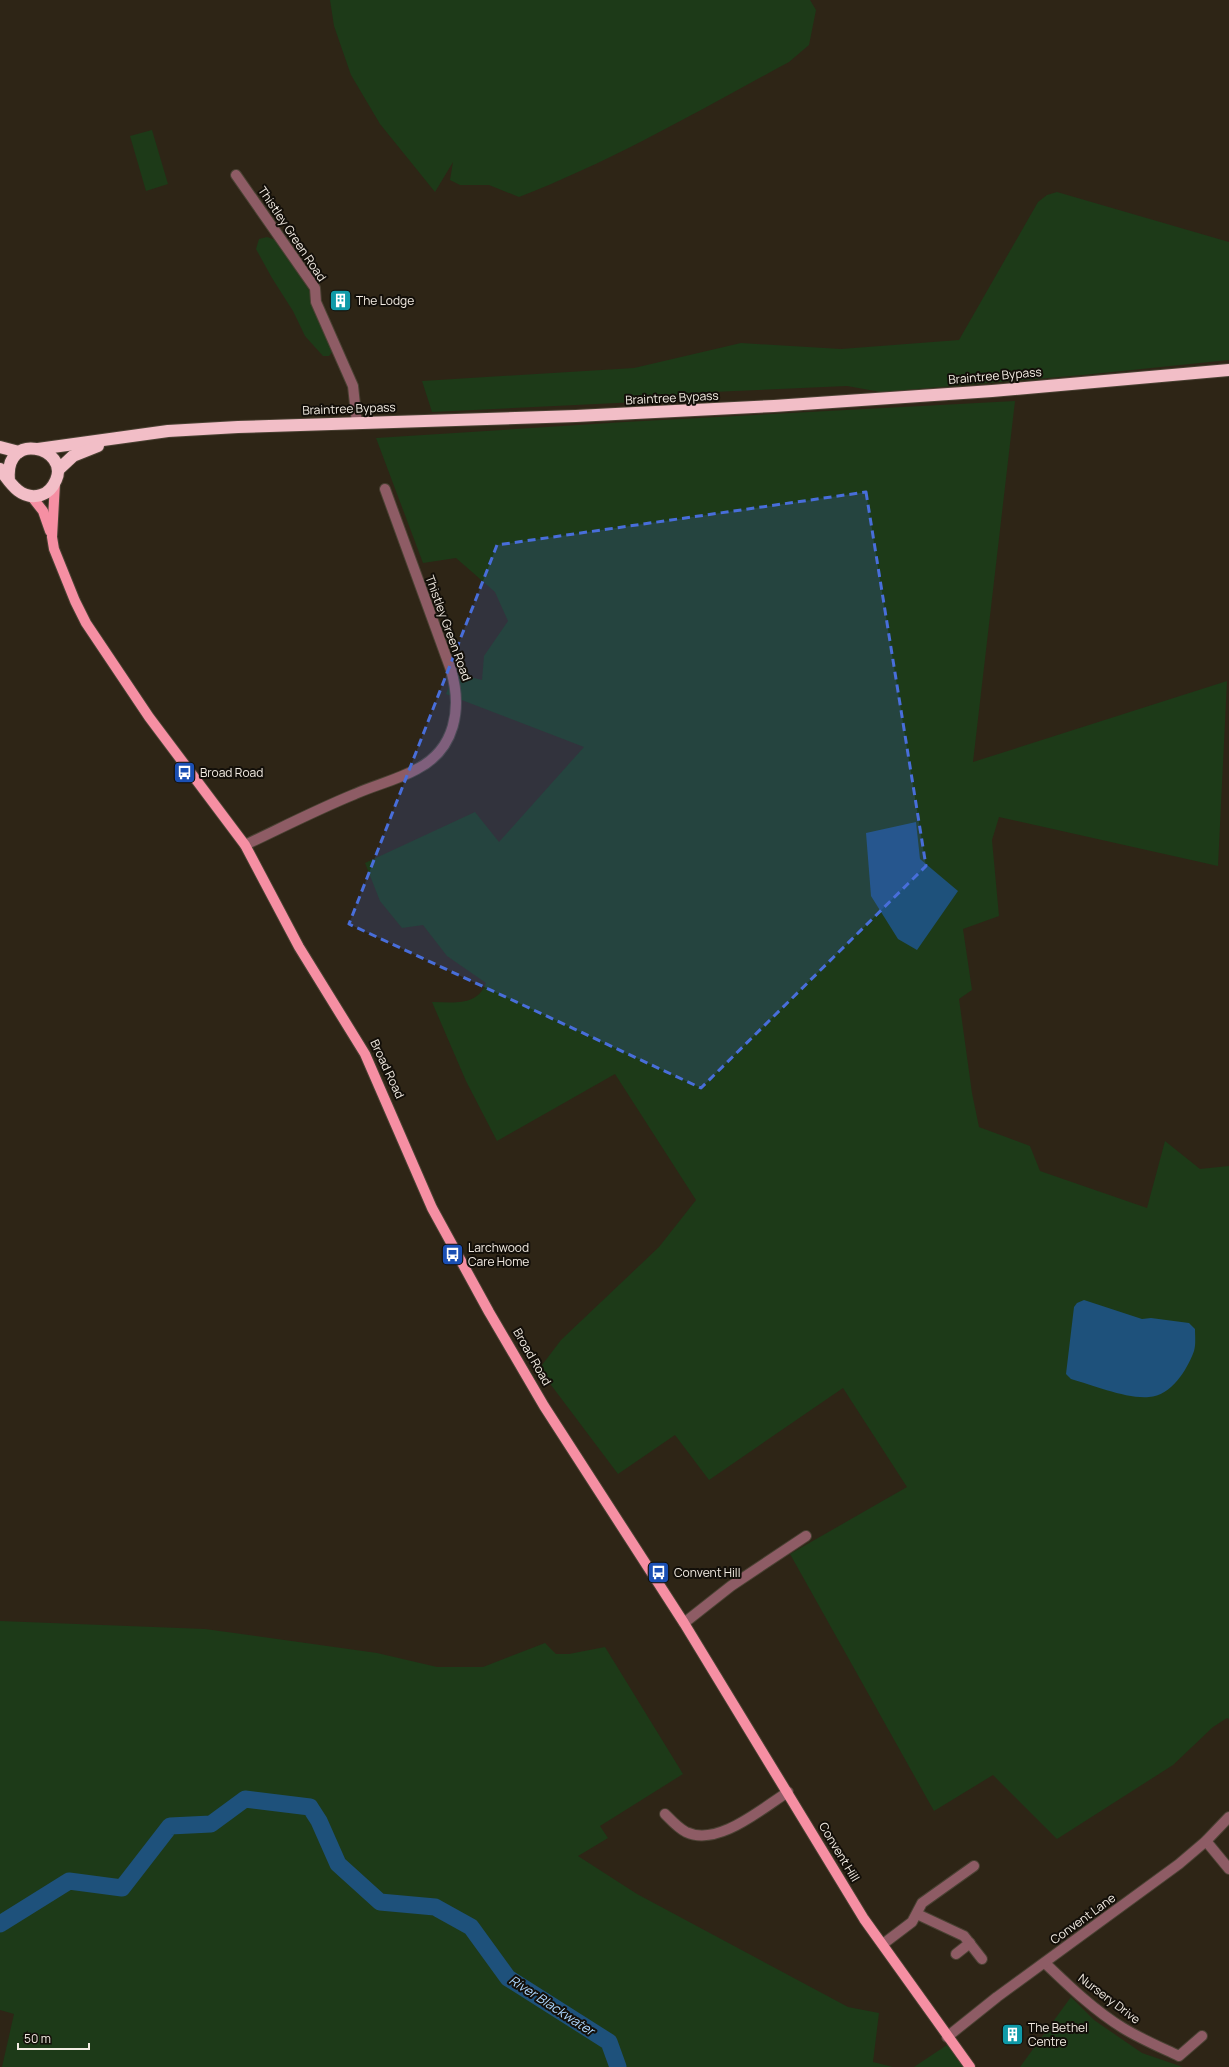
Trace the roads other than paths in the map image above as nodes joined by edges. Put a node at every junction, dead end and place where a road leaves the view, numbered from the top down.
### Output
1 (236, 175) dead end
2 (1229, 370) edge
3 (357, 423) junction
4 (116, 440) junction
5 (0, 447) edge
6 (38, 449) junction
7 (19, 452) junction
8 (0, 469) edge
9 (58, 470) junction
10 (9, 480) junction
11 (55, 482) junction
12 (385, 489) dead end
13 (32, 497) junction
14 (52, 537) junction
15 (245, 845) junction
16 (806, 1536) dead end
17 (684, 1623) junction
18 (788, 1792) junction
19 (665, 1814) dead end
20 (1229, 1817) edge
21 (1206, 1841) junction
22 (974, 1866) dead end
23 (1229, 1869) edge
24 (917, 1914) junction
25 (970, 1943) junction
26 (883, 1944) junction
27 (956, 1954) dead end
28 (982, 1959) dead end
29 (1045, 1963) junction
30 (1202, 2036) dead end
31 (947, 2037) junction
32 (970, 2067) edge

1 - 3 street, Thistley Green Road
2 - 3 highway, Braintree Bypass
3 - 4 highway, Braintree Bypass
4 - 6 highway, Braintree Bypass
4 - 9 highway, Braintree Bypass
5 - 7 highway
6 - 7 highway
6 - 9 highway
7 - 10 highway
8 - 10 highway, Broad Road
9 - 11 highway, Broad Road
10 - 13 highway, Broad Road
11 - 13 highway
11 - 14 main road, Broad Road
12 - 15 street, Thistley Green Road
13 - 14 main road, Broad Road
14 - 15 main road, Broad Road
15 - 17 main road, Broad Road
16 - 17 street
17 - 18 main road, Convent Hill
18 - 19 street
18 - 26 main road, Convent Hill
20 - 21 street, Convent Lane
21 - 23 street
21 - 29 street, Convent Lane
22 - 24 street
24 - 25 street
24 - 26 street
25 - 27 street
25 - 28 street
26 - 31 main road, Convent Hill
29 - 30 street, Nursery Drive
29 - 31 street, Convent Lane
31 - 32 main road, Convent Hill

